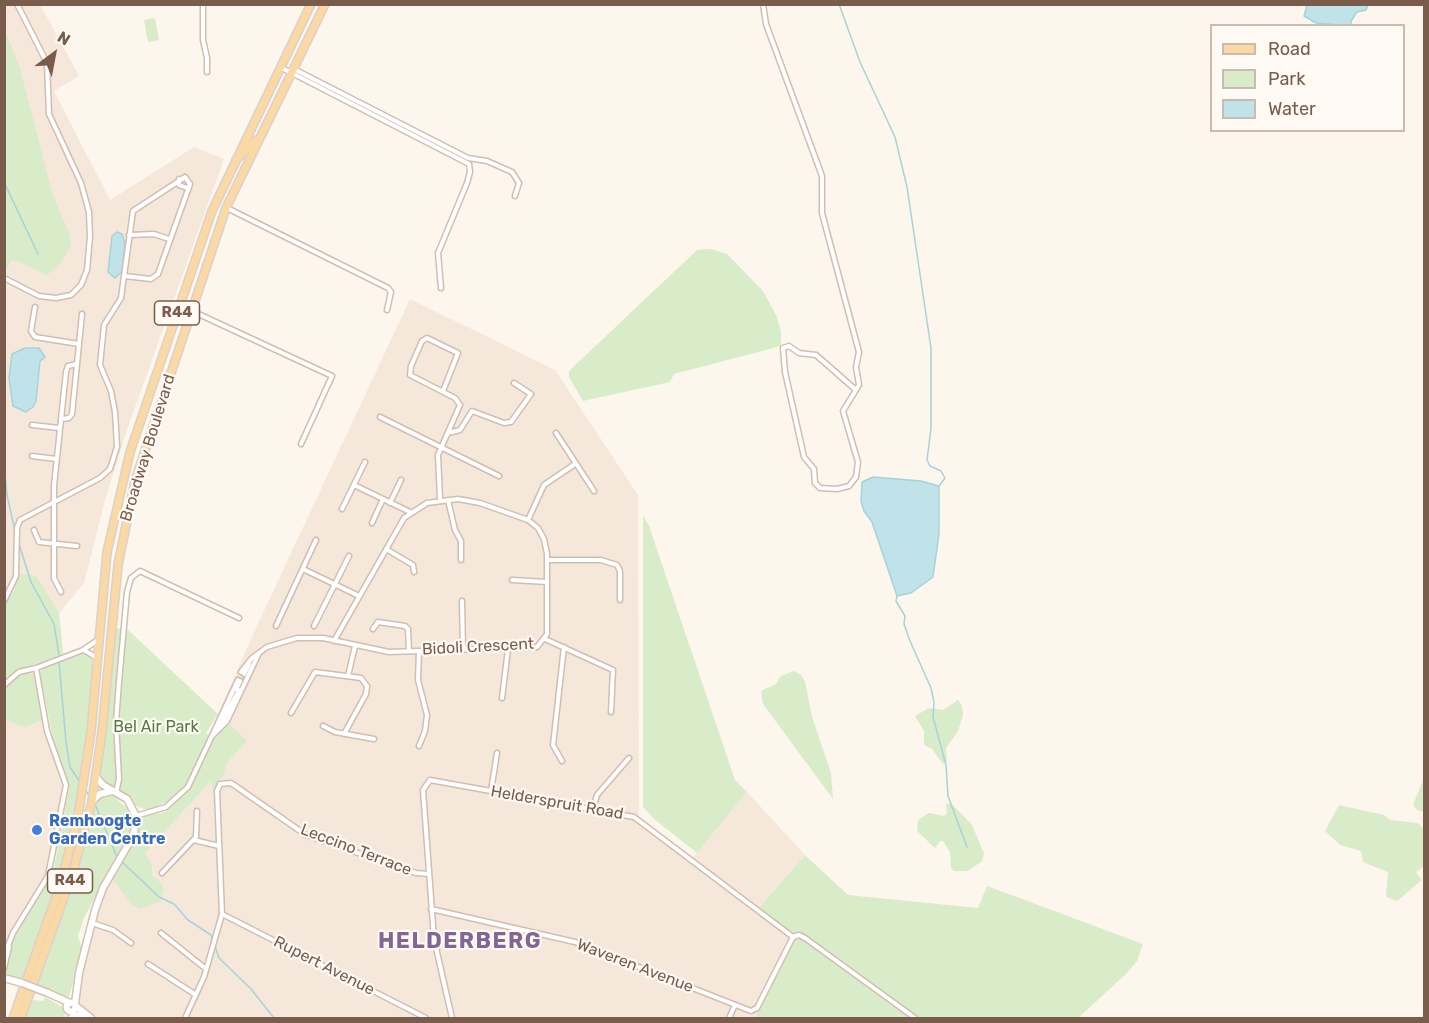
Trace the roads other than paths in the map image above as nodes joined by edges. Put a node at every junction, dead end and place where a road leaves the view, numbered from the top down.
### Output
1 (17, 4) edge
2 (203, 4) edge
3 (310, 4) edge
4 (325, 4) edge
5 (763, 4) edge
6 (296, 34) junction
7 (308, 39) junction
8 (280, 67) junction
9 (292, 71) junction
10 (207, 72) dead end
11 (260, 136) junction
12 (234, 160) junction
13 (179, 180) junction
14 (187, 188) junction
15 (515, 196) dead end
16 (226, 208) junction
17 (129, 235) junction
18 (169, 238) junction
19 (124, 276) junction
20 (4, 278) edge
21 (441, 288) dead end
22 (35, 307) dead end
23 (191, 310) junction
24 (387, 310) dead end
25 (82, 314) dead end
26 (79, 344) junction
27 (77, 364) junction
28 (514, 383) dead end
29 (856, 390) junction
30 (443, 392) junction
31 (380, 417) dead end
32 (61, 419) junction
33 (32, 425) dead end
34 (59, 428) junction
35 (448, 433) junction
36 (556, 433) dead end
37 (301, 444) dead end
38 (441, 446) junction
39 (32, 456) dead end
40 (56, 459) junction
41 (364, 462) dead end
42 (575, 464) junction
43 (499, 476) dead end
44 (401, 480) dead end
45 (354, 485) junction
46 (594, 491) dead end
47 (383, 499) junction
48 (440, 500) junction
49 (448, 500) junction
50 (55, 501) junction
51 (390, 502) junction
52 (342, 509) dead end
53 (410, 512) junction
54 (528, 520) junction
55 (372, 523) dead end
56 (34, 530) dead end
57 (316, 540) dead end
58 (54, 544) junction
59 (77, 546) dead end
60 (386, 549) junction
61 (349, 556) dead end
62 (461, 560) dead end
63 (547, 560) junction
64 (303, 569) junction
65 (414, 572) dead end
66 (512, 580) dead end
67 (547, 582) junction
68 (335, 585) junction
69 (62, 592) dead end
70 (359, 596) junction
71 (620, 600) dead end
72 (4, 601) edge
73 (462, 601) dead end
74 (238, 618) dead end
75 (276, 626) dead end
76 (314, 626) dead end
77 (373, 629) dead end
78 (545, 639) junction
79 (99, 640) junction
80 (334, 641) junction
81 (355, 646) junction
82 (564, 647) junction
83 (508, 649) junction
84 (83, 650) junction
85 (463, 650) junction
86 (409, 651) junction
87 (419, 651) junction
88 (260, 652) junction
89 (97, 658) junction
90 (36, 668) junction
91 (348, 676) junction
92 (4, 685) edge
93 (502, 698) dead end
94 (611, 712) dead end
95 (291, 713) dead end
96 (219, 726) junction
97 (323, 726) dead end
98 (344, 734) junction
99 (374, 740) dead end
100 (419, 746) dead end
101 (497, 753) dead end
102 (629, 758) dead end
103 (562, 761) dead end
104 (96, 777) junction
105 (492, 791) junction
106 (115, 792) junction
107 (92, 801) junction
108 (593, 809) junction
109 (197, 811) dead end
110 (136, 816) junction
111 (194, 840) junction
112 (219, 846) junction
113 (162, 873) dead end
114 (429, 874) junction
115 (431, 909) junction
116 (222, 914) junction
117 (91, 922) junction
118 (161, 933) dead end
119 (793, 937) junction
120 (9, 943) junction
121 (131, 943) dead end
122 (4, 956) edge
123 (148, 964) dead end
124 (4, 968) edge
125 (206, 969) junction
126 (80, 973) junction
127 (5, 978) edge
128 (78, 983) junction
129 (196, 995) junction
130 (735, 1005) junction
131 (71, 1010) edge
132 (88, 1016) edge
133 (13, 1018) edge
134 (21, 1018) edge
135 (185, 1018) edge
136 (426, 1018) edge
137 (452, 1018) edge
138 (729, 1018) edge
139 (915, 1018) edge

1 - 20 street
2 - 10 street
3 - 6 main road, Broadway Boulevard / R44
4 - 7 main road, Broadway Boulevard / R44
5 - 29 street
6 - 7 main road
6 - 8 main road, Broadway Boulevard / R44
7 - 9 main road, Broadway Boulevard / R44
8 - 9 street
8 - 12 main road, Broadway Boulevard / R44
9 - 11 main road, Broadway Boulevard / R44
9 - 15 street
9 - 21 street
11 - 12 main road
11 - 16 main road, Broadway Boulevard / R44
12 - 79 main road, Broadway Boulevard / R44
13 - 14 street
13 - 14 street
13 - 17 street
14 - 18 street
16 - 23 main road, Broadway Boulevard / R44
16 - 24 street
17 - 18 street
17 - 19 street
18 - 19 street
19 - 50 street
22 - 26 street
23 - 37 street
23 - 104 main road, Broadway Boulevard / R44
25 - 26 street
26 - 27 street
27 - 32 street
27 - 32 street
28 - 35 street
29 - 29 street
30 - 30 street
30 - 35 street
31 - 38 street
32 - 34 street
33 - 34 street
34 - 40 street
35 - 38 street
36 - 42 street
38 - 43 street
38 - 48 street
39 - 40 street
40 - 50 street
41 - 45 street
42 - 46 street
42 - 54 street
44 - 51 street
45 - 47 street
45 - 52 street
47 - 51 street
47 - 55 street
48 - 49 street
48 - 53 street
49 - 54 street
49 - 62 street
50 - 58 street
50 - 72 street
51 - 53 street
53 - 60 street
54 - 63 street, Bidoli Crescent
56 - 58 street
57 - 64 street
58 - 59 street
58 - 69 street
60 - 65 street
60 - 70 street
61 - 68 street
63 - 67 street, Bidoli Crescent
63 - 71 street
64 - 68 street
64 - 75 street
66 - 67 street
67 - 78 street, Bidoli Crescent
68 - 70 street
68 - 76 street
70 - 80 street
73 - 85 street
74 - 106 street
77 - 86 street
78 - 82 street
78 - 83 street, Bidoli Crescent
79 - 84 street
79 - 89 main road, Broadway Boulevard / R44
80 - 81 street, Bidoli Crescent
80 - 88 street, Bidoli Crescent
81 - 86 street, Bidoli Crescent
81 - 91 street
82 - 94 street
82 - 103 street
83 - 85 street, Bidoli Crescent
83 - 93 street
84 - 89 street
84 - 90 street
85 - 87 street, Bidoli Crescent
86 - 87 street, Bidoli Crescent
87 - 100 street
88 - 88 street, Bidoli Crescent
88 - 96 street
89 - 133 main road, Broadway Boulevard / R44
90 - 92 street
90 - 120 street
91 - 95 street
91 - 98 street
96 - 96 street
96 - 110 street
97 - 98 street
98 - 99 street
101 - 105 street
102 - 108 street
104 - 106 street
104 - 107 main road, Broadway Boulevard / R44
105 - 108 street, Helderspruit Road
105 - 114 street, Helderspruit Road
106 - 107 street
106 - 110 street
107 - 134 main road, Broadway Boulevard / R44
108 - 119 street, Helderspruit Road
109 - 111 street
110 - 117 street
111 - 112 street
111 - 113 street
112 - 114 street, Leccino Terrace
112 - 116 street
114 - 115 street
115 - 130 street, Waveren Avenue
115 - 137 street
116 - 125 street
116 - 136 street, Rupert Avenue
117 - 121 street
117 - 126 street
118 - 125 street
119 - 130 street, Waveren Avenue
119 - 139 street, Helderspruit Road
120 - 122 street
120 - 124 street
123 - 129 street
125 - 129 street
126 - 128 street
126 - 131 street
127 - 131 street, bridge
128 - 131 street
128 - 132 street
129 - 135 street
130 - 138 street
131 - 132 street
131 - 132 street

